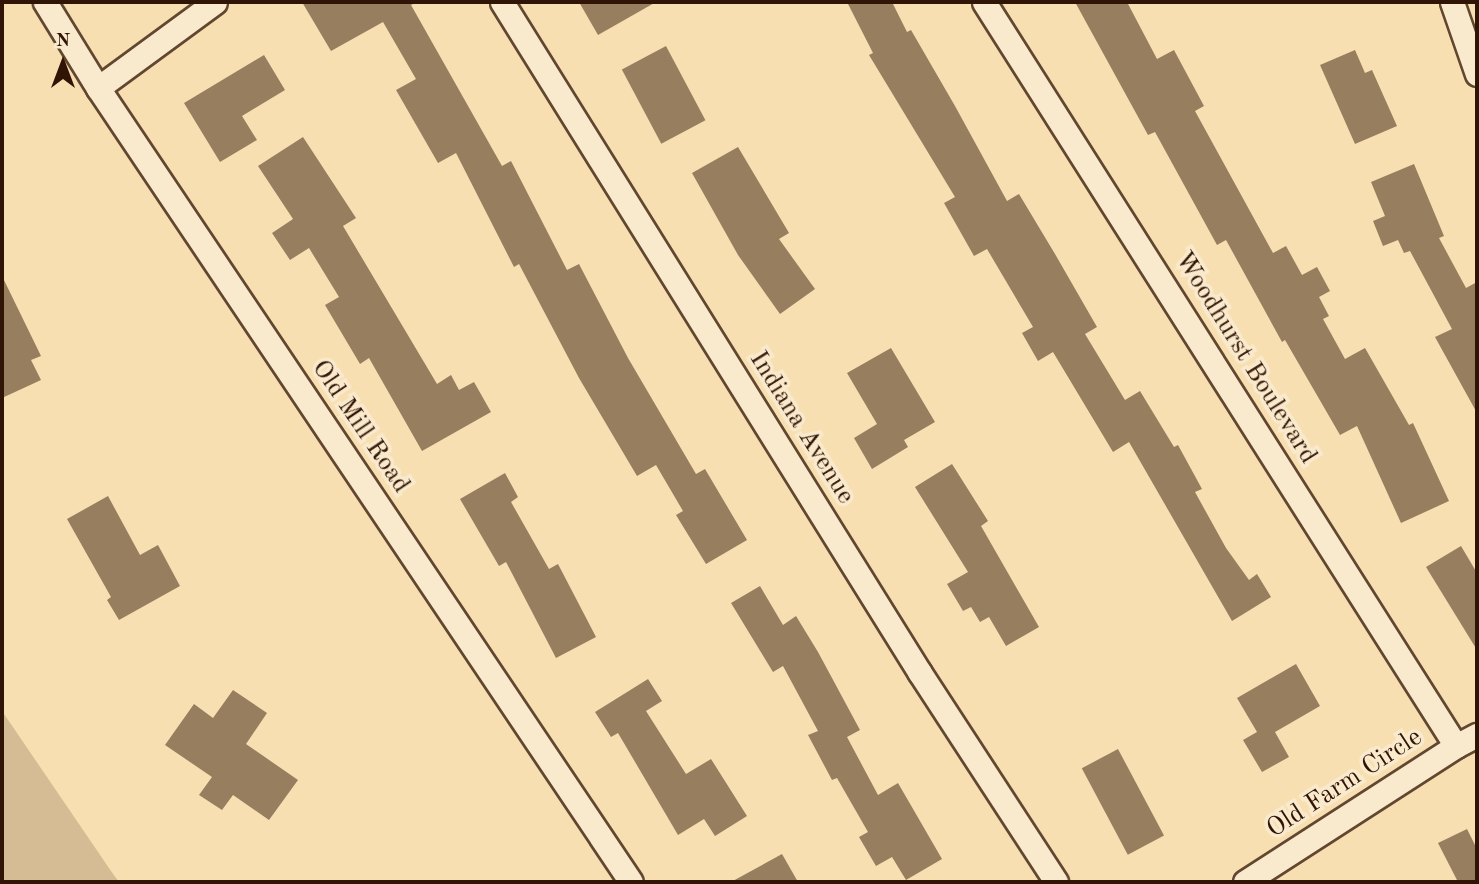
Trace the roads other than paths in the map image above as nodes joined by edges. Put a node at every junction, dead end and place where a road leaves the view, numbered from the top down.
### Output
1 (45, 2) edge
2 (215, 2) edge
3 (502, 2) edge
4 (984, 2) edge
5 (1452, 2) edge
6 (1477, 74) edge
7 (98, 88) junction
8 (1477, 735) edge
9 (1456, 746) junction
10 (631, 882) edge
11 (1056, 882) edge
12 (1245, 882) edge

1 - 7 street, Old Mill Road
2 - 7 street
3 - 11 street, Indiana Avenue
4 - 9 street, Woodhurst Boulevard
5 - 6 street
7 - 10 street, Old Mill Road
8 - 9 street, Old Farm Circle
9 - 12 street, Old Farm Circle

